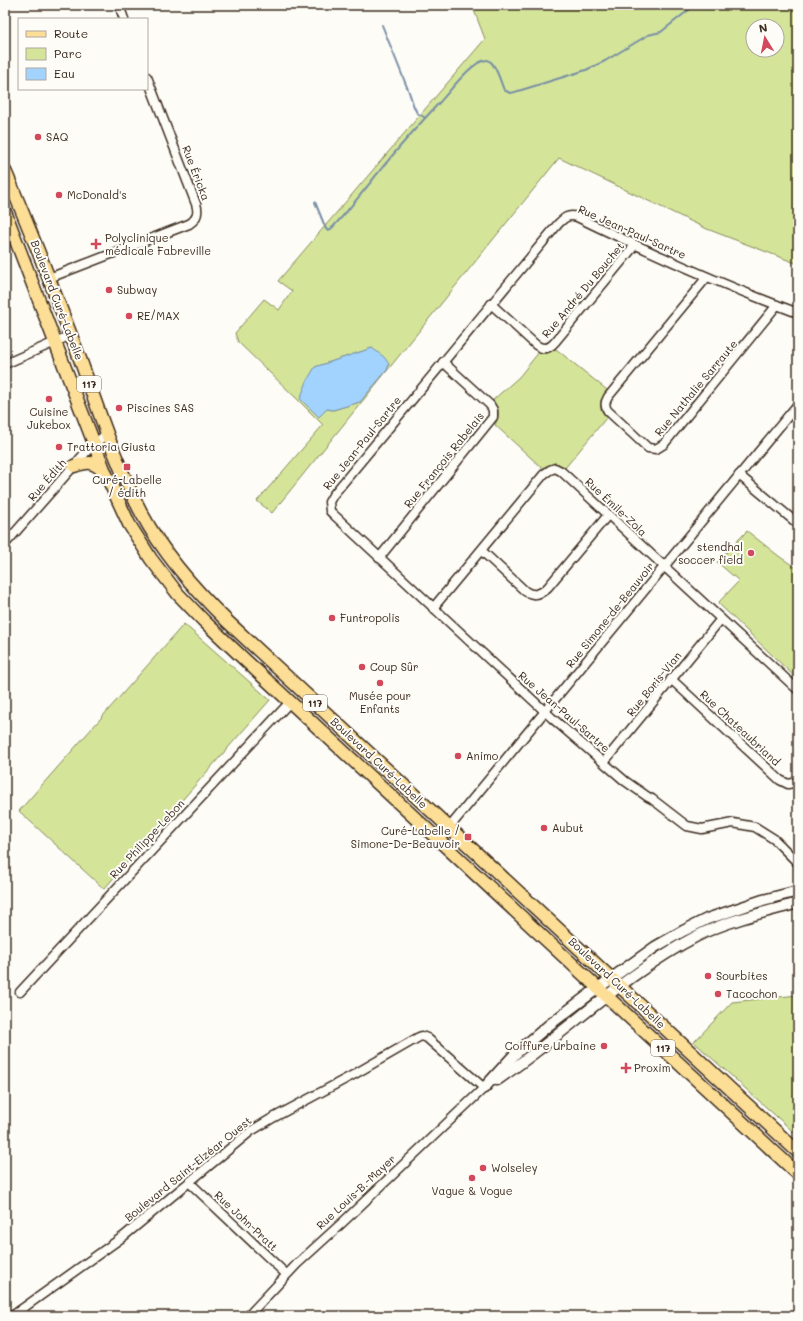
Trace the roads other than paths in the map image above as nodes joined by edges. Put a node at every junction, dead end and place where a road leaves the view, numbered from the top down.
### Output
1 (119, 5) edge
2 (124, 18) edge
3 (148, 80) edge
4 (5, 171) edge
5 (5, 212) edge
6 (635, 246) junction
7 (707, 277) junction
8 (48, 278) junction
9 (491, 304) junction
10 (777, 305) junction
11 (798, 313) edge
12 (71, 336) junction
13 (56, 342) junction
14 (443, 362) junction
15 (5, 364) edge
16 (798, 404) edge
17 (107, 433) junction
18 (94, 444) junction
19 (74, 466) junction
20 (105, 472) junction
21 (739, 475) junction
22 (608, 515) junction
23 (798, 523) edge
24 (5, 544) edge
25 (482, 551) junction
26 (379, 558) junction
27 (664, 567) junction
28 (433, 608) junction
29 (721, 619) junction
30 (671, 679) junction
31 (798, 690) edge
32 (290, 702) junction
33 (545, 712) junction
34 (604, 762) junction
35 (798, 782) edge
36 (449, 828) junction
37 (439, 840) junction
38 (798, 863) edge
39 (798, 891) edge
40 (798, 903) edge
41 (616, 982) junction
42 (20, 992) dead end
43 (602, 992) junction
44 (484, 1088) junction
45 (798, 1152) edge
46 (798, 1174) edge
47 (190, 1183) junction
48 (286, 1274) junction
49 (12, 1316) edge
50 (248, 1316) edge

1 - 2 street
3 - 8 street, Rue Éricka
4 - 8 main road, Boulevard Curé-Labelle / 117
5 - 13 main road, Boulevard Curé-Labelle / 117
6 - 7 street, Rue Jean-Paul-Sartre
6 - 9 street, Rue Jean-Paul-Sartre
6 - 9 street, Rue André Du Bouchet
7 - 10 street, Rue Jean-Paul-Sartre
7 - 10 street, Rue Nathalie Sarraute
8 - 12 main road, Boulevard Curé-Labelle / 117
9 - 14 street, Rue Jean-Paul-Sartre
10 - 11 street, Rue Jean-Paul-Sartre
12 - 13 street
12 - 17 main road, Boulevard Curé-Labelle / 117
13 - 15 street
13 - 18 main road, Boulevard Curé-Labelle / 117
14 - 26 street, Rue François Rabelais
14 - 26 street, Rue Jean-Paul-Sartre
16 - 21 street, Rue Simone-de-Beauvoir
17 - 18 street, Rue Édith
17 - 36 main road, Boulevard Curé-Labelle / 117
18 - 19 street, Rue Édith
18 - 20 main road, Boulevard Curé-Labelle / 117
19 - 20 main road
19 - 24 street, Rue Édith
20 - 32 main road, Boulevard Curé-Labelle / 117
21 - 23 street
21 - 27 street, Rue Simone-de-Beauvoir
22 - 25 street
22 - 25 street, Rue Émile-Zola
22 - 27 street, Rue Émile-Zola
25 - 28 street, Rue Émile-Zola
26 - 28 street, Rue Jean-Paul-Sartre
27 - 29 street, Rue Émile-Zola
27 - 33 street, Rue Simone-de-Beauvoir
28 - 33 street, Rue Jean-Paul-Sartre
29 - 30 street, Rue Boris-Vian
29 - 31 street, Rue Émile-Zola
30 - 34 street, Rue Boris-Vian
30 - 35 street, Rue Chateaubriand
32 - 37 main road, Boulevard Curé-Labelle / 117
32 - 42 street, Rue Philippe-Lebon
33 - 34 street, Rue Jean-Paul-Sartre
33 - 36 street, Rue Simone-de-Beauvoir
34 - 38 street, Rue Jean-Paul-Sartre
36 - 37 street, Rue Simone-de-Beauvoir
36 - 41 main road, Boulevard Curé-Labelle / 117
37 - 43 main road, Boulevard Curé-Labelle / 117
39 - 41 street
40 - 41 street
41 - 43 street
41 - 45 main road, Boulevard Curé-Labelle / 117
43 - 44 street, Rue Louis-B.-Mayer
43 - 46 main road, Boulevard Curé-Labelle / 117
44 - 47 street, Boulevard Saint-Elzéar Ouest
44 - 48 street, Rue Louis-B.-Mayer
47 - 48 street, Rue John-Pratt
47 - 49 street, Boulevard Saint-Elzéar Ouest
48 - 50 street, Rue Louis-B.-Mayer

